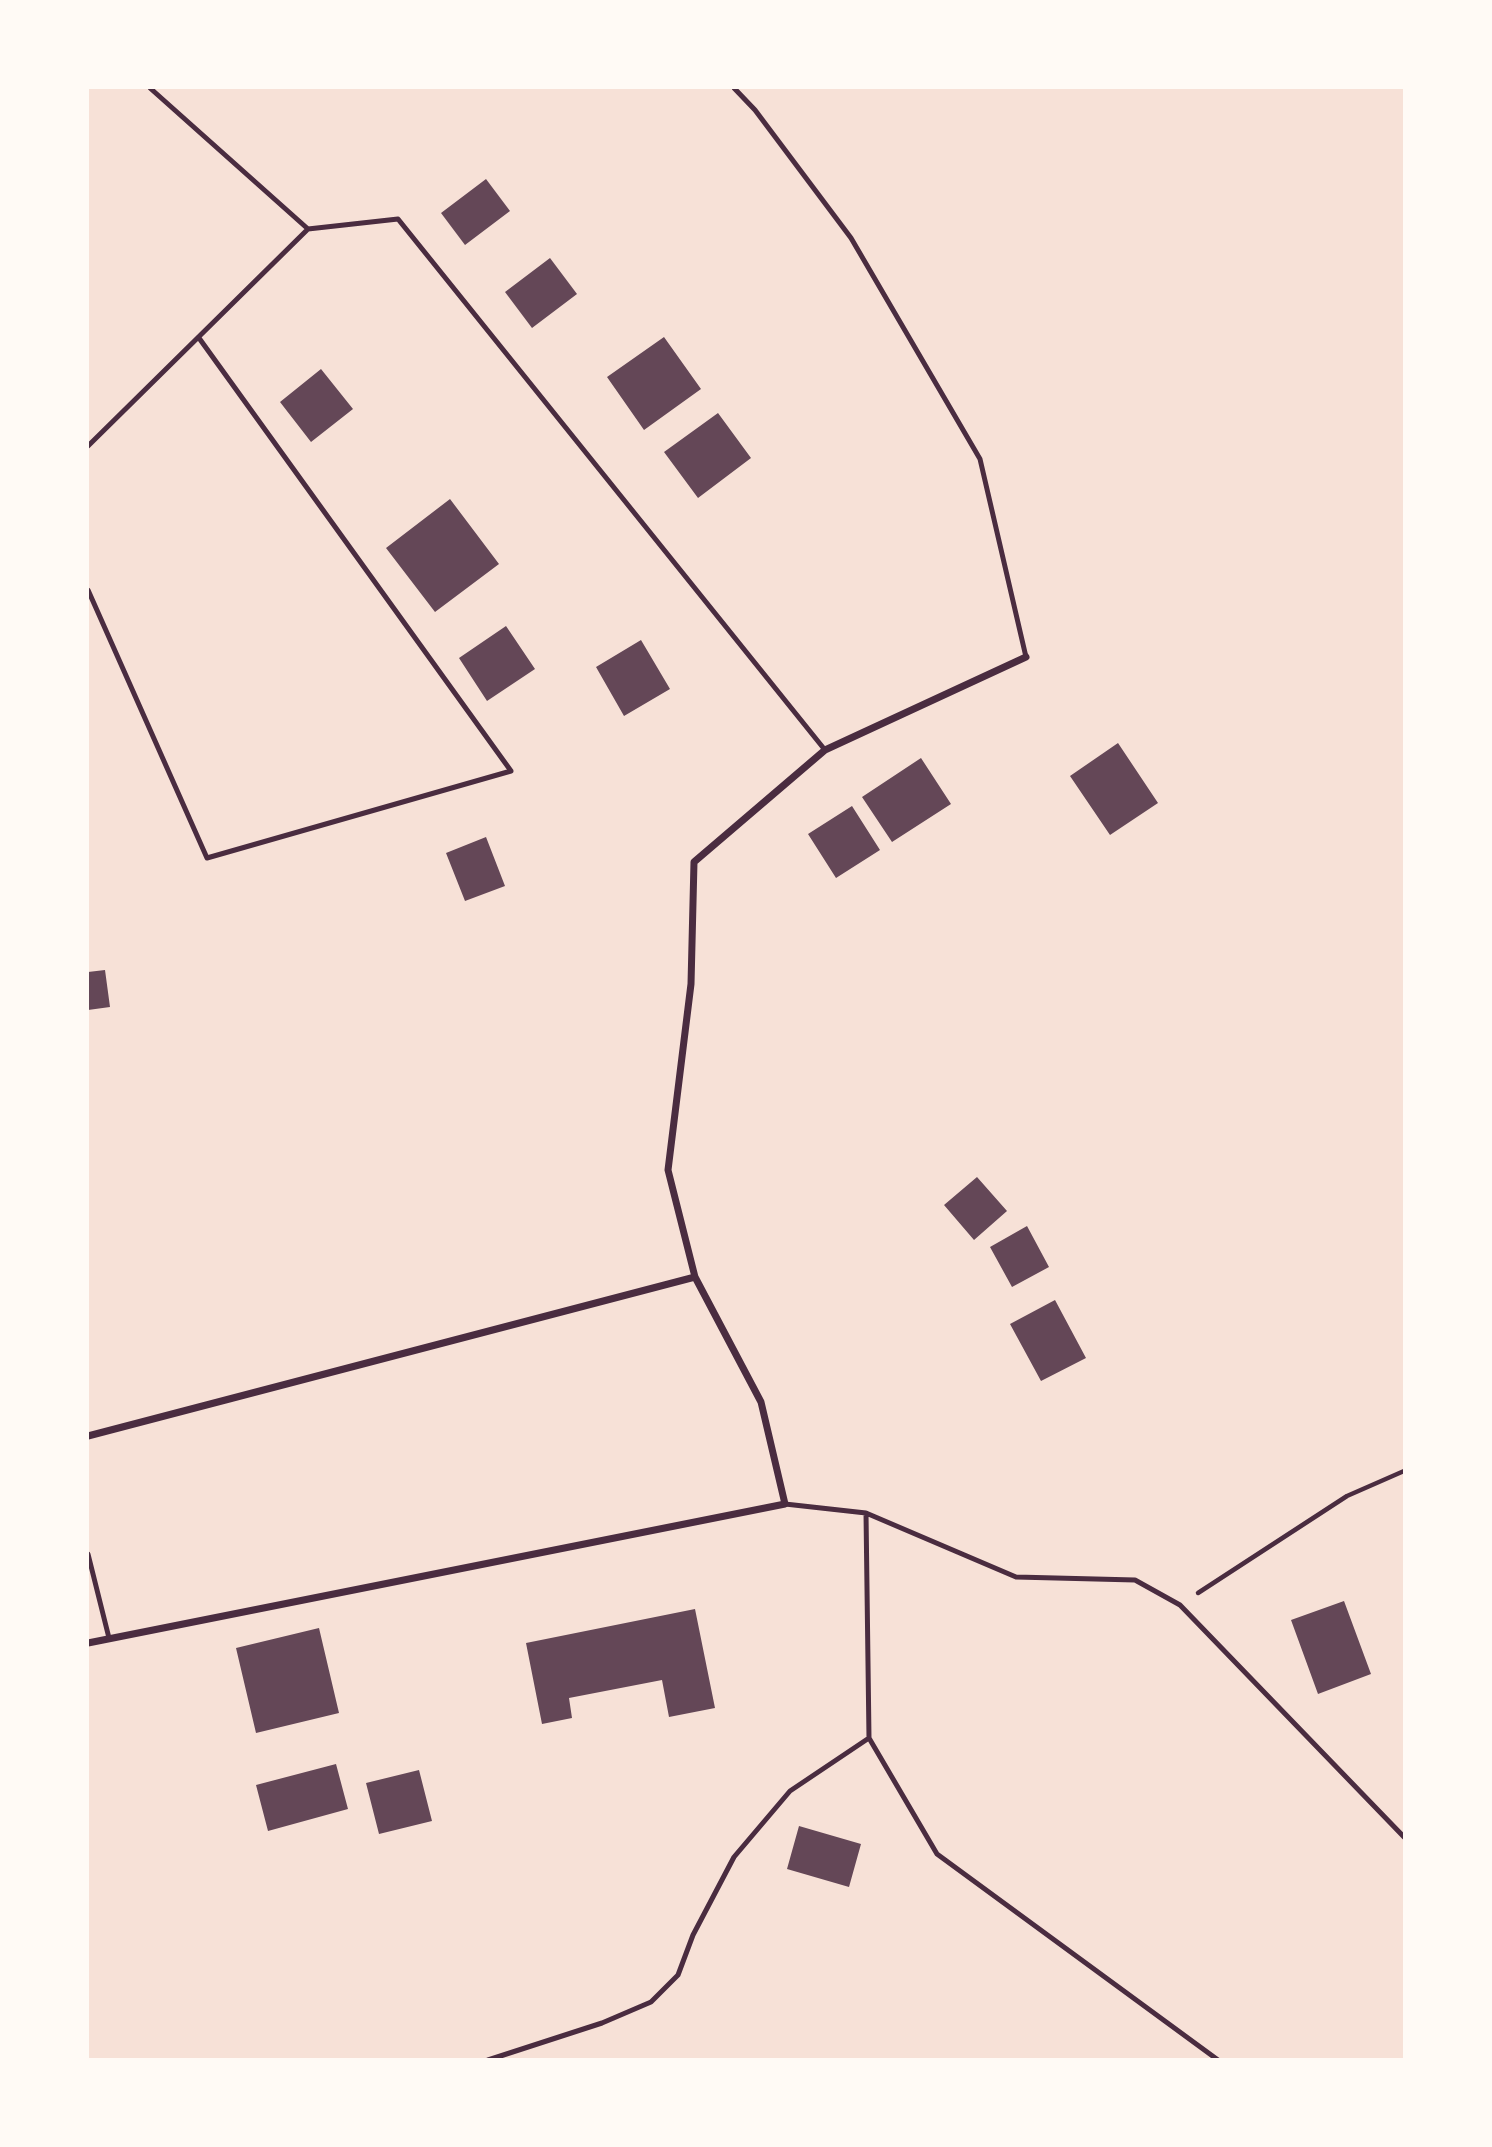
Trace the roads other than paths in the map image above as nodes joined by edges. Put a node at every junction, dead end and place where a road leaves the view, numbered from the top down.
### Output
1 (150, 88) edge
2 (734, 88) edge
3 (308, 229) junction
4 (199, 338) junction
5 (88, 446) edge
6 (88, 590) edge
7 (1026, 657) joint
8 (825, 750) junction
9 (695, 1277) junction
10 (88, 1436) edge
11 (785, 1504) junction
12 (866, 1513) junction
13 (88, 1554) edge
14 (109, 1638) junction
15 (88, 1643) edge
16 (869, 1738) junction
17 (1405, 1837) edge
18 (488, 2060) edge
19 (1218, 2060) edge

1 - 3 lane
2 - 7 lane
3 - 4 lane
3 - 8 lane
4 - 5 lane
4 - 6 lane
7 - 8 street
8 - 9 street
9 - 10 street
9 - 11 street
11 - 12 lane
11 - 14 street
12 - 16 lane
12 - 17 lane
13 - 14 lane
14 - 15 street
16 - 18 lane
16 - 19 lane

